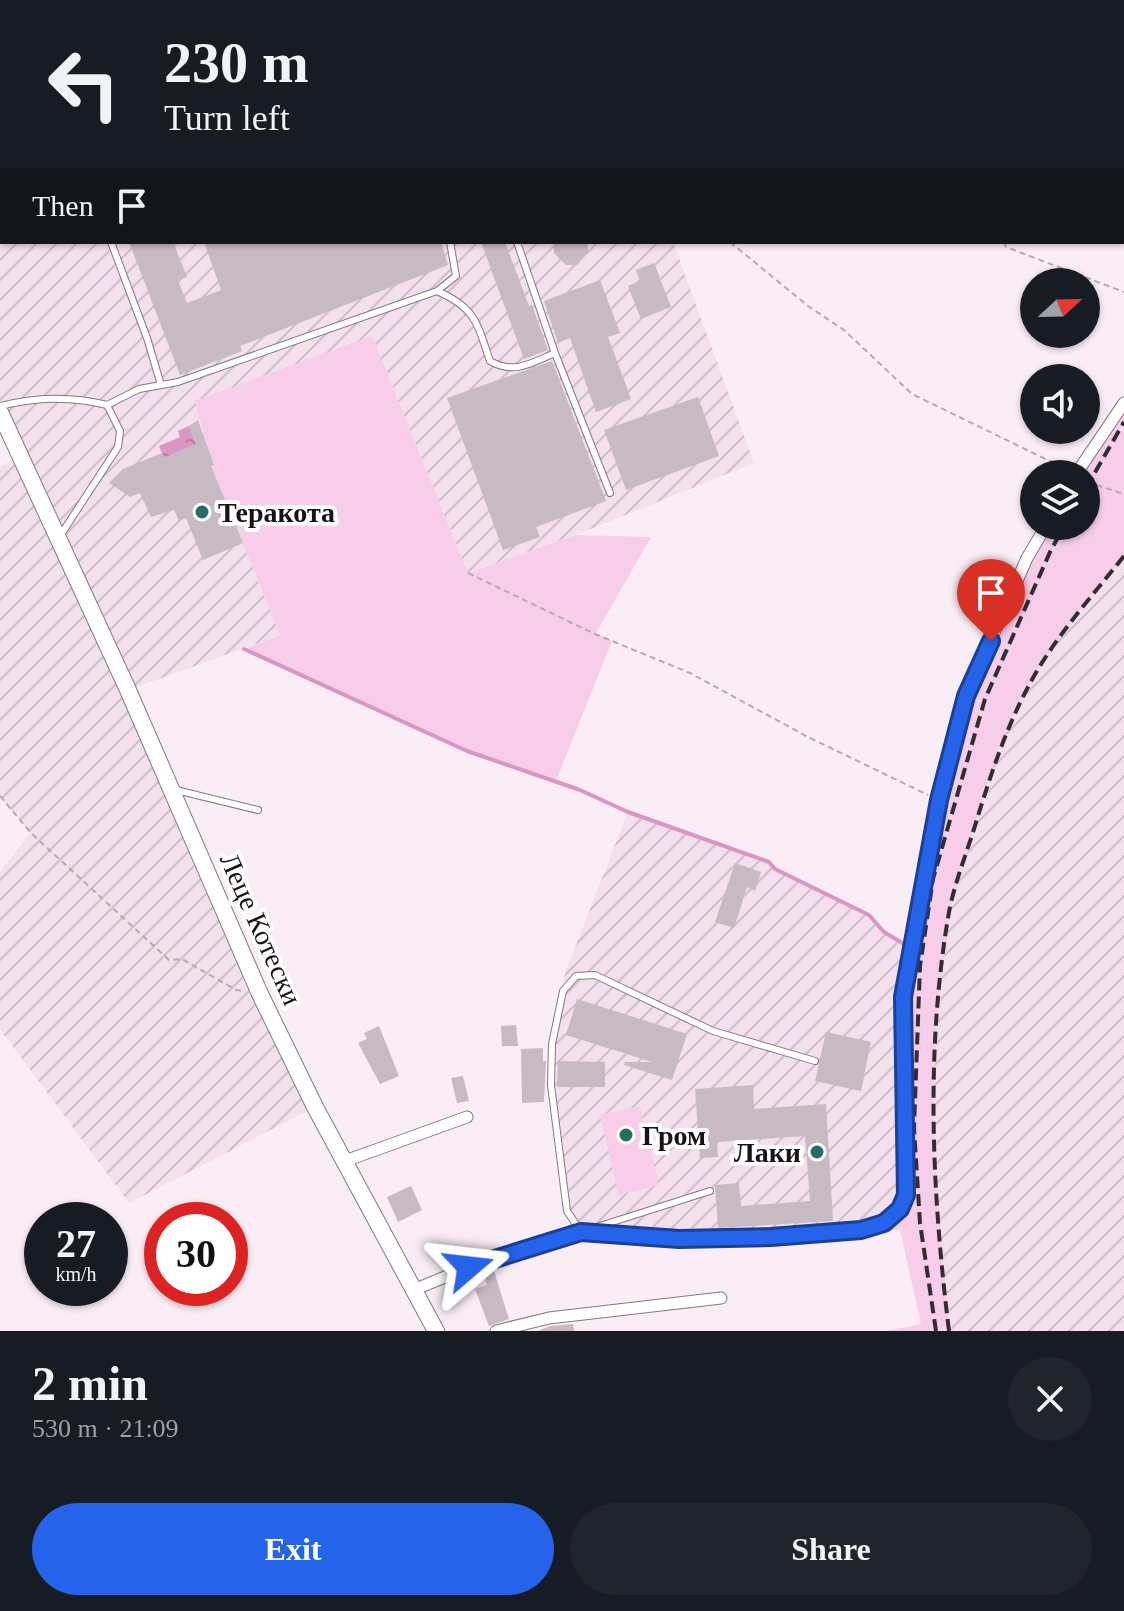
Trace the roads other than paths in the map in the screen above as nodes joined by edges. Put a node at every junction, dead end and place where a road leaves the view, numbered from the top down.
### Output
1 (112, 244) edge
2 (450, 244) edge
3 (518, 244) edge
4 (437, 291) junction
5 (555, 353) junction
6 (161, 385) junction
7 (1124, 403) edge
8 (107, 405) junction
9 (0, 406) edge
10 (0, 412) edge
11 (1085, 460) edge
12 (610, 493) dead end
13 (59, 539) junction
14 (1038, 540) edge
15 (171, 788) junction
16 (258, 810) dead end
17 (815, 1061) dead end
18 (467, 1117) dead end
19 (345, 1161) junction
20 (710, 1191) dead end
21 (581, 1232) junction
22 (416, 1289) junction
23 (721, 1298) dead end
24 (436, 1331) edge
25 (496, 1331) edge

1 - 6 lane
2 - 4 lane
3 - 5 lane
4 - 5 lane
4 - 6 lane
5 - 12 lane
6 - 8 lane
7 - 11 street
8 - 9 lane
8 - 13 lane
10 - 13 main road, Леце Котески
13 - 15 main road, Леце Котески
14 - 21 street
15 - 16 lane
15 - 19 main road, Леце Котески
17 - 21 lane
18 - 19 street
19 - 22 main road, Леце Котески
20 - 21 lane
21 - 22 street
22 - 24 main road, Леце Котески
23 - 25 street

